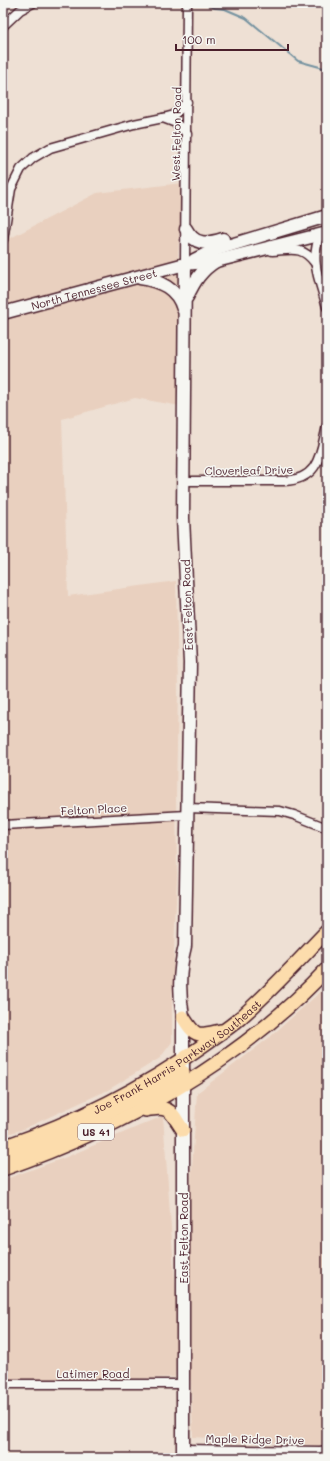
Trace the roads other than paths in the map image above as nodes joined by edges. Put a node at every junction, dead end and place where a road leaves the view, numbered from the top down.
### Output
1 (33, 3) edge
2 (188, 3) edge
3 (3, 26) edge
4 (187, 102) junction
5 (163, 118) junction
6 (187, 134) junction
7 (327, 216) edge
8 (306, 221) junction
9 (186, 229) junction
10 (323, 234) edge
11 (3, 240) edge
12 (245, 253) junction
13 (216, 261) junction
14 (315, 263) junction
15 (185, 264) junction
16 (136, 277) junction
17 (184, 307) junction
18 (327, 307) edge
19 (3, 313) edge
20 (327, 426) edge
21 (183, 482) junction
22 (187, 812) junction
23 (3, 824) edge
24 (327, 828) edge
25 (327, 932) edge
26 (327, 969) edge
27 (183, 1017) junction
28 (225, 1030) junction
29 (183, 1072) junction
30 (137, 1112) junction
31 (183, 1130) junction
32 (3, 1147) edge
33 (3, 1158) edge
34 (3, 1169) edge
35 (3, 1384) edge
36 (183, 1384) junction
37 (327, 1450) edge
38 (183, 1454) edge

1 - 3 street
2 - 4 street, West Felton Road
4 - 5 street
4 - 6 street, West Felton Road
5 - 6 street
5 - 11 street
6 - 9 street, West Felton Road
7 - 8 street, North Tennessee Street
8 - 9 street
8 - 15 street, North Tennessee Street
9 - 15 street, West Felton Road
10 - 12 street, North Tennessee Street
10 - 14 street
12 - 13 street, North Tennessee Street
12 - 14 street
13 - 15 street, North Tennessee Street
13 - 17 street
14 - 18 street
15 - 16 street, North Tennessee Street
15 - 17 street, East Felton Road
16 - 17 street
16 - 19 street, North Tennessee Street
17 - 21 street, East Felton Road
20 - 21 street, Cloverleaf Drive
21 - 22 street, East Felton Road
22 - 23 street, Felton Place
22 - 24 street, Felton Place
22 - 27 street, East Felton Road
25 - 28 main road, Joe Frank Harris Parkway Southeast / US 41
26 - 29 main road, Joe Frank Harris Parkway Southeast / US 41
27 - 28 main road
27 - 29 street, East Felton Road
28 - 29 main road, Joe Frank Harris Parkway Southeast / US 41
29 - 30 main road, Joe Frank Harris Parkway Southeast / US 41
29 - 31 street, East Felton Road
29 - 32 main road, Joe Frank Harris Parkway Southeast / US 41
29 - 33 main road
30 - 31 main road
30 - 34 main road, Joe Frank Harris Parkway Southeast / US 41
31 - 36 street, East Felton Road
35 - 36 street, Latimer Road
36 - 38 street, East Felton Road
37 - 38 street, Maple Ridge Drive

